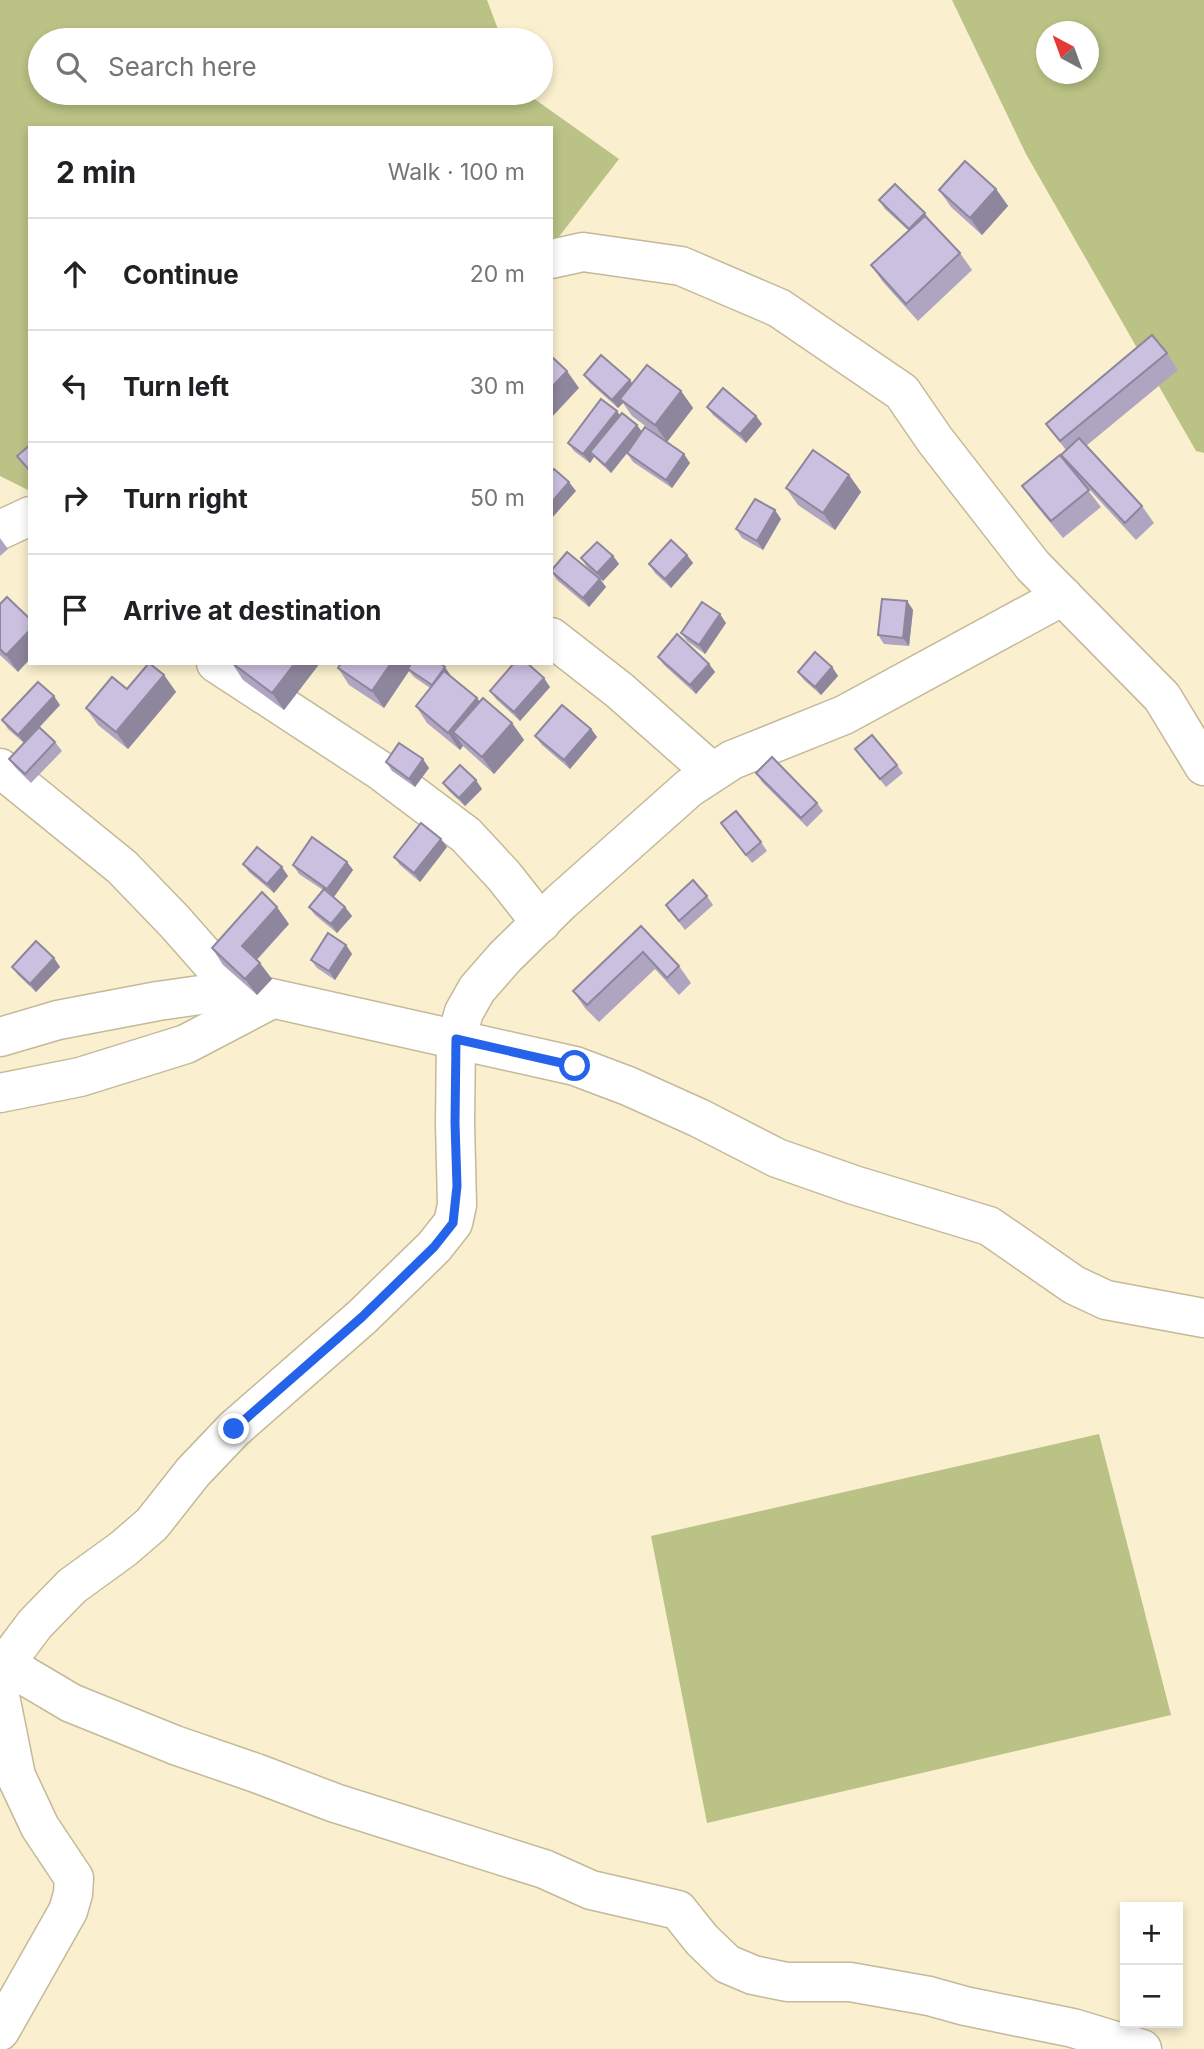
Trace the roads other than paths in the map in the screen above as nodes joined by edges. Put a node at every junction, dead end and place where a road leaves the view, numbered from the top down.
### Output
1 (553, 259) edge
2 (1063, 596) junction
3 (553, 639) edge
4 (219, 665) edge
5 (1204, 766) edge
6 (0, 768) edge
7 (712, 772) junction
8 (541, 923) junction
9 (253, 995) junction
10 (0, 1037) edge
11 (456, 1039) junction
12 (0, 1093) edge
13 (1204, 1318) edge
14 (1, 1679) edge
15 (0, 2031) edge
16 (1142, 2049) edge

1 - 2 street
2 - 5 street
2 - 7 street
3 - 7 street
4 - 8 street
6 - 9 street
7 - 8 street
8 - 11 street
9 - 10 street
9 - 11 street
9 - 12 street
11 - 13 street
11 - 14 street
14 - 15 street
14 - 16 street

